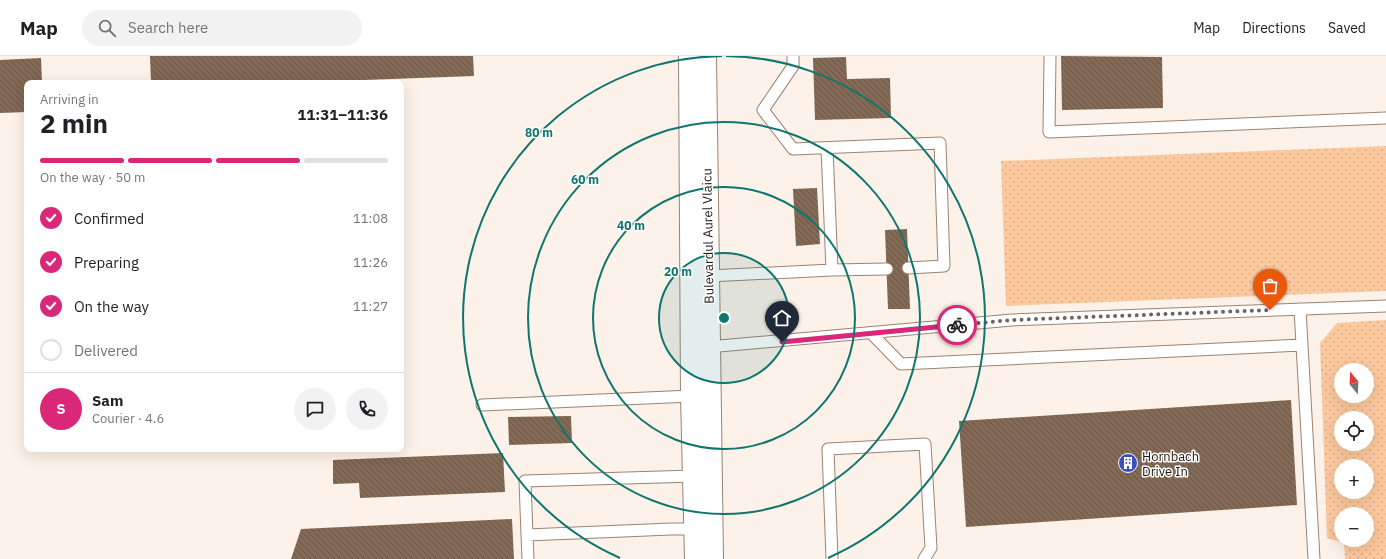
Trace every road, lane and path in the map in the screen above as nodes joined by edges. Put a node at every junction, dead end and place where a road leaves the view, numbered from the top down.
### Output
1 (690, 56) edge
2 (705, 56) edge
3 (793, 56) edge
4 (1050, 56) edge
5 (1386, 118) edge
6 (827, 148) junction
7 (908, 268) dead end
8 (887, 269) dead end
9 (832, 270) junction
10 (708, 276) junction
11 (1386, 306) edge
12 (1300, 309) junction
13 (871, 333) junction
14 (1302, 345) junction
15 (708, 347) junction
16 (692, 396) junction
17 (482, 405) dead end
18 (694, 476) junction
19 (695, 529) junction
20 (527, 535) junction
21 (528, 559) edge
22 (696, 559) edge
23 (712, 559) edge
24 (832, 559) edge
25 (924, 559) edge
26 (1314, 559) edge

1 - 16 main road, Bulevardul Aurel Vlaicu
2 - 10 main road, Bulevardul Aurel Vlaicu
3 - 6 lane
4 - 5 lane
6 - 7 lane
6 - 9 lane
8 - 9 lane
9 - 10 lane
10 - 15 main road, Bulevardul Aurel Vlaicu
11 - 12 lane
12 - 13 lane
12 - 14 lane
13 - 14 lane
13 - 15 lane
14 - 26 lane
15 - 23 main road, Bulevardul Aurel Vlaicu
16 - 17 lane
16 - 18 main road, Bulevardul Aurel Vlaicu
18 - 19 main road, Bulevardul Aurel Vlaicu
18 - 20 lane
19 - 20 lane
19 - 22 main road, Bulevardul Aurel Vlaicu
20 - 21 lane
24 - 25 lane

